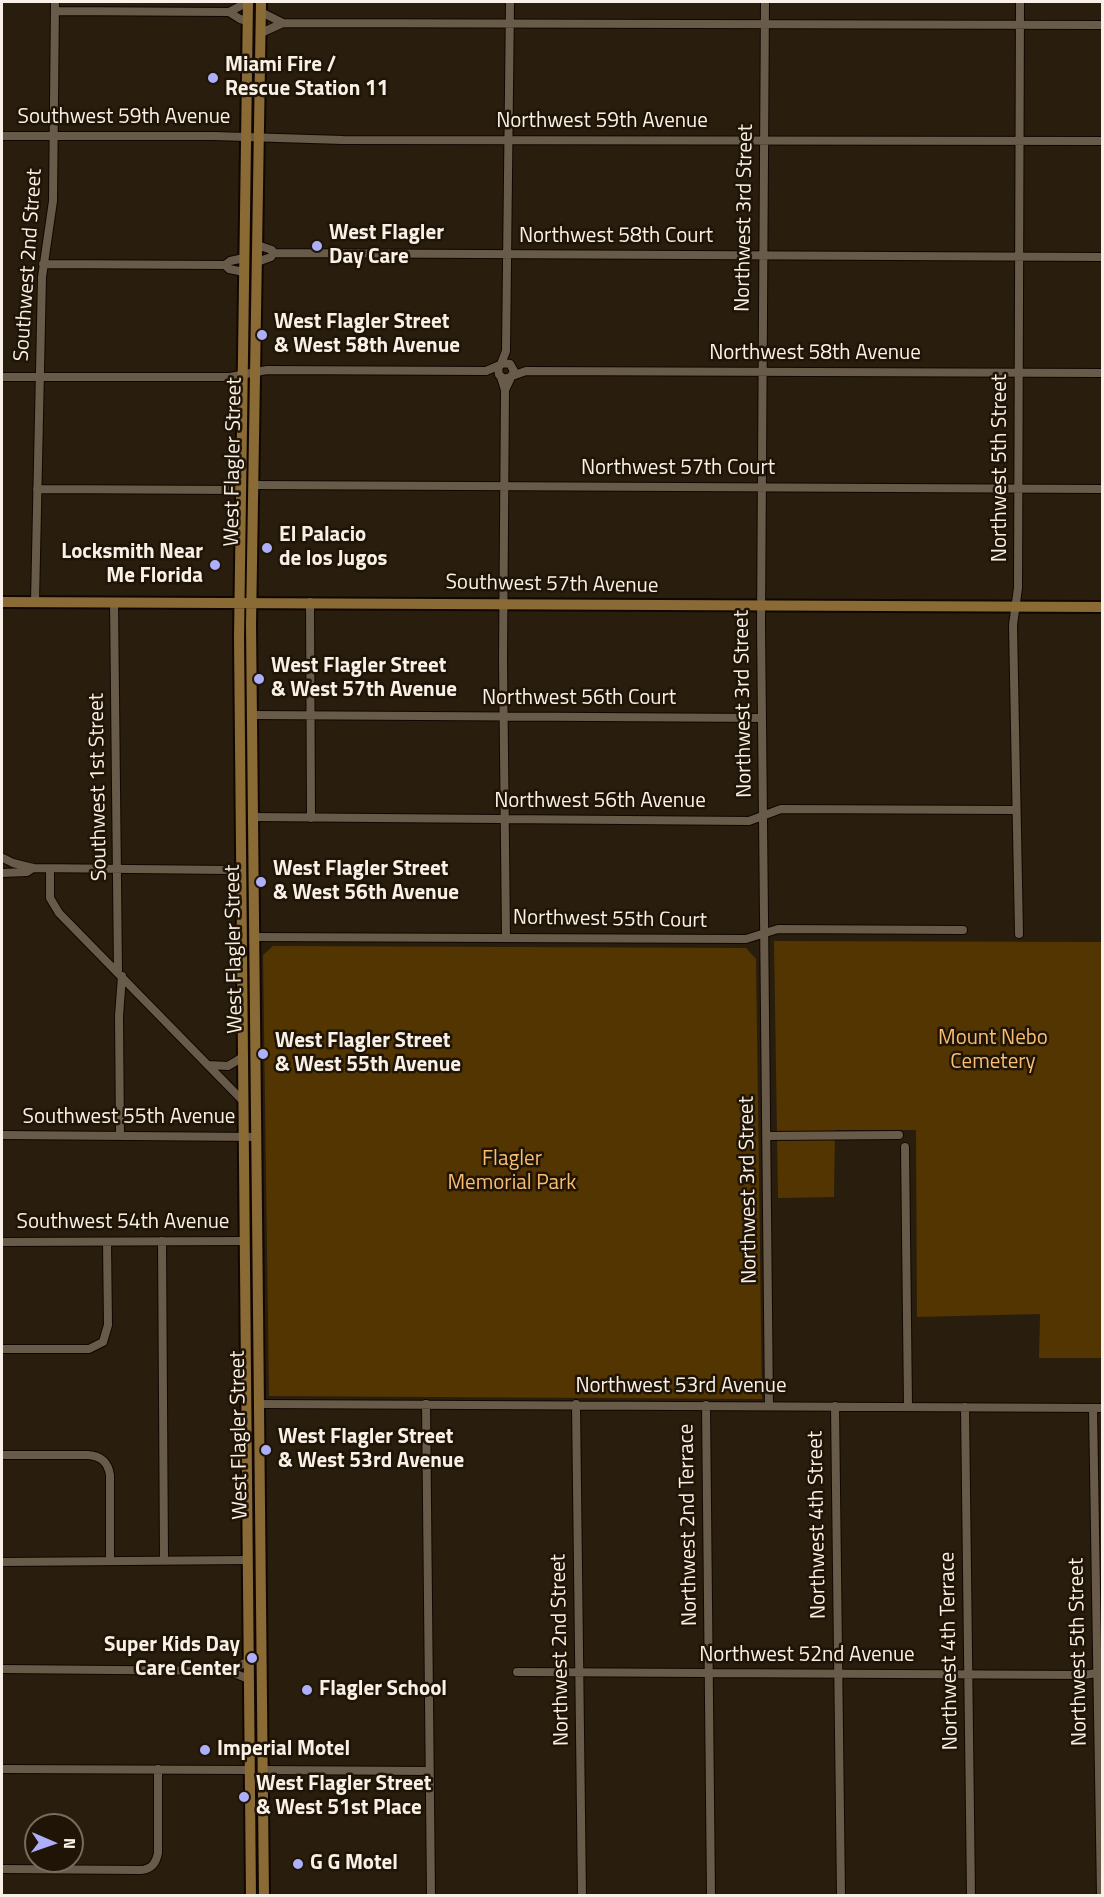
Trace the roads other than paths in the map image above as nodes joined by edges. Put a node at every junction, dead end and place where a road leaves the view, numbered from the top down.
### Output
1 (56, 2) edge
2 (248, 2) edge
3 (510, 2) edge
4 (765, 2) edge
5 (1020, 2) edge
6 (261, 7) edge
7 (55, 11) junction
8 (229, 12) junction
9 (248, 21) junction
10 (283, 23) junction
11 (510, 23) junction
12 (765, 24) junction
13 (1020, 24) junction
14 (1102, 25) edge
15 (261, 33) junction
16 (2, 136) edge
17 (54, 136) junction
18 (246, 137) junction
19 (259, 138) junction
20 (508, 139) junction
21 (764, 140) junction
22 (1020, 141) junction
23 (1102, 141) edge
24 (257, 245) junction
25 (273, 254) junction
26 (507, 255) junction
27 (763, 256) junction
28 (1020, 257) junction
29 (1102, 257) edge
30 (244, 258) junction
31 (257, 262) junction
32 (44, 264) junction
33 (225, 266) junction
34 (244, 272) junction
35 (506, 351) junction
36 (500, 365) junction
37 (511, 365) junction
38 (486, 370) junction
39 (526, 371) junction
40 (762, 371) junction
41 (255, 372) junction
42 (1019, 372) junction
43 (1102, 373) edge
44 (243, 374) junction
45 (2, 377) edge
46 (39, 377) junction
47 (500, 377) junction
48 (511, 377) junction
49 (505, 390) junction
50 (253, 485) junction
51 (504, 486) junction
52 (761, 488) junction
53 (37, 489) junction
54 (1019, 489) junction
55 (1102, 489) edge
56 (240, 490) junction
57 (2, 602) edge
58 (35, 602) junction
59 (114, 602) junction
60 (239, 602) junction
61 (252, 602) junction
62 (310, 602) junction
63 (503, 605) junction
64 (761, 606) junction
65 (1016, 606) junction
66 (1102, 607) edge
67 (253, 715) junction
68 (310, 715) junction
69 (503, 717) junction
70 (762, 718) junction
71 (241, 795) junction
72 (1016, 810) junction
73 (763, 816) junction
74 (253, 818) junction
75 (311, 818) junction
76 (505, 819) junction
77 (2, 856) edge
78 (33, 868) junction
79 (50, 869) junction
80 (117, 869) junction
81 (242, 872) junction
82 (2, 874) edge
83 (254, 894) junction
84 (963, 930) dead end
85 (764, 933) junction
86 (1019, 934) dead end
87 (255, 937) junction
88 (506, 937) junction
89 (120, 974) junction
90 (243, 1057) junction
91 (207, 1065) junction
92 (244, 1101) junction
93 (256, 1119) junction
94 (2, 1135) edge
95 (120, 1135) junction
96 (899, 1135) dead end
97 (767, 1136) junction
98 (244, 1137) junction
99 (257, 1137) junction
100 (906, 1147) dead end
101 (162, 1241) junction
102 (245, 1241) junction
103 (2, 1242) edge
104 (107, 1242) junction
105 (245, 1295) junction
106 (257, 1295) junction
107 (2, 1349) edge
108 (246, 1375) junction
109 (246, 1404) junction
110 (259, 1404) junction
111 (426, 1404) junction
112 (576, 1404) junction
113 (706, 1405) junction
114 (769, 1406) junction
115 (835, 1406) junction
116 (909, 1406) junction
117 (965, 1407) junction
118 (1093, 1408) junction
119 (1102, 1408) edge
120 (259, 1427) junction
121 (2, 1455) edge
122 (164, 1559) junction
123 (110, 1560) junction
124 (248, 1560) junction
125 (2, 1562) edge
126 (261, 1595) junction
127 (249, 1660) junction
128 (2, 1669) edge
129 (228, 1671) junction
130 (517, 1672) dead end
131 (579, 1672) junction
132 (709, 1673) junction
133 (1097, 1673) junction
134 (838, 1674) junction
135 (968, 1675) junction
136 (249, 1679) junction
137 (250, 1743) junction
138 (2, 1769) edge
139 (158, 1769) junction
140 (250, 1770) junction
141 (263, 1770) junction
142 (429, 1771) junction
143 (2, 1869) edge
144 (251, 1896) edge
145 (264, 1896) edge
146 (431, 1896) edge
147 (582, 1896) edge
148 (711, 1896) edge
149 (841, 1896) edge
150 (970, 1896) edge
151 (1101, 1896) edge

1 - 7 street, Southwest 2nd Street
2 - 8 street
2 - 9 main road, West Flagler Street
3 - 11 street
4 - 12 street, Northwest 3rd Street
5 - 13 street, Northwest 5th Street
6 - 10 street
6 - 15 main road, West Flagler Street
7 - 8 street
7 - 17 street, Southwest 2nd Street
8 - 9 street
9 - 18 main road, West Flagler Street
10 - 11 street
10 - 15 street
11 - 12 street
11 - 20 street
12 - 13 street
12 - 21 street, Northwest 3rd Street
13 - 14 street
13 - 22 street, Northwest 5th Street
15 - 19 main road, West Flagler Street
16 - 17 street, Southwest 59th Avenue
17 - 18 street, Southwest 59th Avenue
17 - 32 street, Southwest 2nd Street
18 - 19 street, Northwest 59th Avenue
18 - 30 main road, West Flagler Street
19 - 20 street, Northwest 59th Avenue
19 - 24 main road, West Flagler Street
20 - 21 street, Northwest 59th Avenue
20 - 26 street
21 - 22 street, Northwest 59th Avenue
21 - 27 street, Northwest 3rd Street
22 - 23 street, Northwest 59th Avenue
22 - 28 street, Northwest 5th Street
24 - 25 street, Northwest 58th Court
24 - 31 main road, West Flagler Street
25 - 26 street, Northwest 58th Court
25 - 31 street, Northwest 58th Court
26 - 27 street, Northwest 58th Court
26 - 35 street
27 - 28 street, Northwest 58th Court
27 - 40 street, Northwest 3rd Street
28 - 29 street, Northwest 58th Court
28 - 42 street, Northwest 5th Street
30 - 33 street
30 - 34 main road, West Flagler Street
31 - 41 main road, West Flagler Street
32 - 33 street
32 - 46 street, Southwest 2nd Street
33 - 34 street
34 - 44 main road, West Flagler Street
35 - 36 street
35 - 37 street
36 - 37 street
36 - 38 street
36 - 47 street
37 - 39 street, Northwest 58th Avenue
37 - 48 street
38 - 41 street
38 - 47 street
39 - 40 street, Northwest 58th Avenue
39 - 48 street, Northwest 58th Avenue
40 - 42 street, Northwest 58th Avenue
40 - 52 street, Northwest 3rd Street
41 - 44 street
41 - 50 main road, West Flagler Street
42 - 43 street, Northwest 58th Avenue
42 - 54 street, Northwest 5th Street
44 - 46 street
44 - 56 main road, West Flagler Street
45 - 46 street
46 - 53 street, Southwest 2nd Street
47 - 48 street
47 - 49 street
48 - 49 street
49 - 51 street
50 - 51 street, Northwest 57th Court
50 - 61 main road, West Flagler Street
51 - 52 street, Northwest 57th Court
51 - 63 street
52 - 54 street, Northwest 57th Court
52 - 64 street, Northwest 3rd Street
53 - 56 street
53 - 58 street, Southwest 2nd Street
54 - 55 street, Northwest 57th Court
54 - 65 street, Northwest 5th Street
56 - 60 main road, West Flagler Street
57 - 58 main road, Southwest 57th Avenue
58 - 59 main road, Southwest 57th Avenue
59 - 60 main road, Southwest 57th Avenue
59 - 80 street, Southwest 1st Street
60 - 61 main road, Southwest 57th Avenue
60 - 71 main road, West Flagler Street
61 - 62 main road, Southwest 57th Avenue
61 - 67 main road, West Flagler Street
62 - 63 main road, Southwest 57th Avenue
62 - 68 street
63 - 64 main road, Southwest 57th Avenue
63 - 69 street
64 - 65 main road, Southwest 57th Avenue
64 - 70 street, Northwest 3rd Street
65 - 66 main road, Southwest 57th Avenue
65 - 72 street, Northwest 5th Street
67 - 68 street, Northwest 56th Court
67 - 74 main road, West Flagler Street
68 - 69 street, Northwest 56th Court
68 - 75 street
69 - 70 street, Northwest 56th Court
69 - 76 street
70 - 73 street, Northwest 3rd Street
71 - 74 main road
71 - 81 main road, West Flagler Street
72 - 73 street, Northwest 56th Avenue
72 - 86 street, Northwest 5th Street
73 - 76 street, Northwest 56th Avenue
73 - 85 street, Northwest 3rd Street
74 - 75 street, Northwest 56th Avenue
74 - 83 main road, West Flagler Street
75 - 76 street, Northwest 56th Avenue
76 - 88 street
77 - 78 street
77 - 82 street
78 - 79 street
78 - 82 street
79 - 80 street
79 - 89 street
80 - 81 street
80 - 89 street, Southwest 1st Street
81 - 83 main road
81 - 90 main road, West Flagler Street
83 - 87 main road, West Flagler Street
84 - 85 street, Northwest 55th Court
85 - 88 street, Northwest 55th Court
85 - 97 street, Northwest 3rd Street
87 - 88 street, Northwest 55th Court
87 - 93 main road, West Flagler Street
89 - 91 street
89 - 95 street, Southwest 1st Street
90 - 91 street
90 - 92 main road, West Flagler Street
91 - 92 street
92 - 93 main road
92 - 98 main road, West Flagler Street
93 - 99 main road, West Flagler Street
94 - 95 street, Southwest 55th Avenue
95 - 98 street, Southwest 55th Avenue
96 - 97 street
97 - 114 street, Northwest 3rd Street
98 - 99 street, Southwest 55th Avenue
98 - 102 main road, West Flagler Street
99 - 106 main road, West Flagler Street
100 - 116 street
101 - 102 street, Southwest 54th Avenue
101 - 104 street, Southwest 54th Avenue
101 - 122 street
102 - 105 main road, West Flagler Street
103 - 104 street, Southwest 54th Avenue
104 - 107 street
105 - 106 main road
105 - 108 main road, West Flagler Street
106 - 110 main road, West Flagler Street
108 - 109 main road, West Flagler Street
108 - 110 main road
109 - 120 main road
109 - 124 main road, West Flagler Street
110 - 111 street, Northwest 53rd Avenue
110 - 120 main road, West Flagler Street
111 - 112 street, Northwest 53rd Avenue
111 - 142 street
112 - 113 street, Northwest 53rd Avenue
112 - 131 street, Northwest 2nd Street
113 - 114 street, Northwest 53rd Avenue
113 - 132 street, Northwest 2nd Terrace
114 - 115 street, Northwest 53rd Avenue
115 - 116 street, Northwest 53rd Avenue
115 - 134 street, Northwest 4th Street
116 - 117 street, Northwest 53rd Avenue
117 - 118 street, Northwest 53rd Avenue
117 - 135 street, Northwest 4th Terrace
118 - 119 street, Northwest 53rd Avenue
118 - 133 street, Northwest 5th Street
120 - 126 main road, West Flagler Street
121 - 123 street
122 - 123 street
122 - 124 street
123 - 125 street
124 - 126 main road
124 - 127 main road, West Flagler Street
126 - 141 main road, West Flagler Street
127 - 129 street
127 - 136 main road, West Flagler Street
128 - 129 street
129 - 136 street
130 - 131 street, Northwest 52nd Avenue
131 - 132 street, Northwest 52nd Avenue
131 - 147 street, Northwest 2nd Street
132 - 134 street, Northwest 52nd Avenue
132 - 148 street, Northwest 2nd Terrace
133 - 135 street, Northwest 52nd Avenue
133 - 151 street, Northwest 5th Street
134 - 135 street, Northwest 52nd Avenue
134 - 149 street, Northwest 4th Street
135 - 150 street, Northwest 4th Terrace
136 - 137 main road, West Flagler Street
137 - 140 main road, West Flagler Street
137 - 141 main road
138 - 139 street
139 - 140 street
139 - 143 street
140 - 144 main road, West Flagler Street
141 - 142 street
141 - 145 main road, West Flagler Street
142 - 146 street

